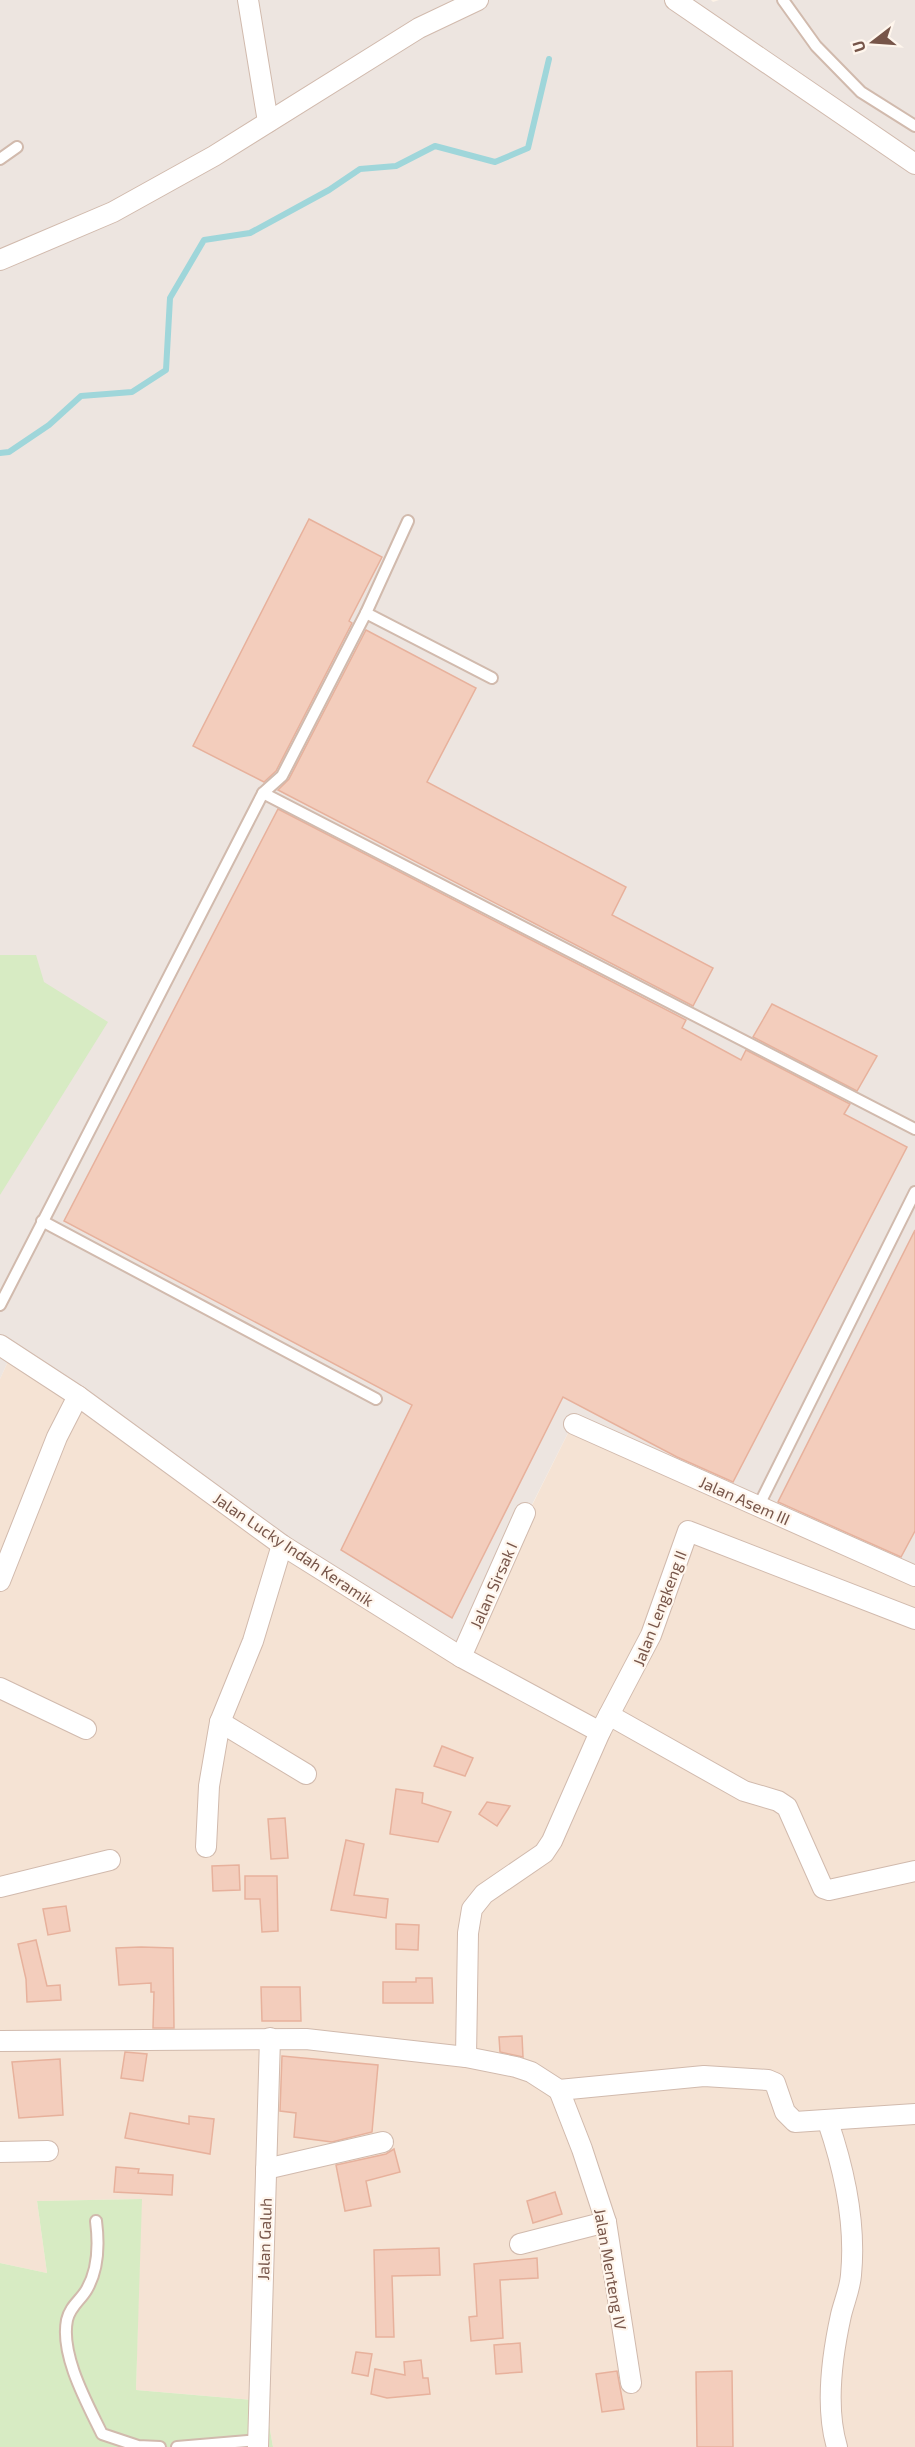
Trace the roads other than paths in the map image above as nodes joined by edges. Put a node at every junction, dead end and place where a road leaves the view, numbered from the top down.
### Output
1 (248, 0) edge
2 (478, 0) edge
3 (675, 0) edge
4 (783, 0) edge
5 (268, 122) junction
6 (915, 126) edge
7 (17, 147) dead end
8 (0, 159) edge
9 (915, 164) edge
10 (0, 260) edge
11 (408, 521) dead end
12 (366, 613) junction
13 (492, 678) dead end
14 (263, 793) junction
15 (915, 1129) edge
16 (915, 1192) edge
17 (42, 1221) junction
18 (0, 1305) edge
19 (0, 1345) edge
20 (78, 1396) junction
21 (376, 1398) dead end
22 (574, 1424) dead end
23 (758, 1506) junction
24 (525, 1513) dead end
25 (282, 1545) junction
26 (915, 1576) edge
27 (0, 1581) edge
28 (915, 1619) edge
29 (461, 1657) junction
30 (0, 1688) edge
31 (220, 1722) junction
32 (605, 1724) junction
33 (86, 1730) dead end
34 (306, 1774) dead end
35 (206, 1847) dead end
36 (110, 1860) dead end
37 (915, 1871) edge
38 (0, 1887) edge
39 (270, 2038) junction
40 (0, 2041) edge
41 (466, 2057) junction
42 (559, 2090) junction
43 (915, 2114) edge
44 (828, 2122) junction
45 (383, 2142) dead end
46 (48, 2151) dead end
47 (0, 2152) edge
48 (266, 2169) junction
49 (96, 2221) dead end
50 (606, 2222) junction
51 (520, 2244) dead end
52 (631, 2383) dead end
53 (258, 2444) edge
54 (159, 2447) edge
55 (177, 2447) edge
56 (837, 2447) edge

1 - 5 street
2 - 5 street
3 - 9 street
4 - 6 lane
5 - 10 street
7 - 8 lane
11 - 12 lane
12 - 13 lane
12 - 14 lane
14 - 15 lane
14 - 17 lane
16 - 23 lane
17 - 18 lane
17 - 21 lane
19 - 20 street, Jalan Lucky Indah Keramik
20 - 25 street, Jalan Lucky Indah Keramik
20 - 27 street
22 - 23 street, Jalan Asem III
23 - 26 street, Jalan Asem III
24 - 29 street, Jalan Sirsak I
25 - 29 street, Jalan Lucky Indah Keramik
25 - 31 street
28 - 32 street, Jalan Lengkeng II
29 - 32 street, Jalan Lucky Indah Keramik
30 - 33 street
31 - 34 street
31 - 35 street
32 - 37 street, Jalan Lucky Indah Keramik
32 - 41 street, Jalan Lengkeng II
36 - 38 street
39 - 40 street
39 - 41 street
39 - 48 street, Jalan Galuh
41 - 42 street
42 - 44 street
42 - 50 street, Jalan Menteng IV
43 - 44 street
44 - 56 street
45 - 48 street
46 - 47 street
48 - 53 street, Jalan Galuh
49 - 54 lane
50 - 51 street
50 - 52 street, Jalan Menteng IV
53 - 55 lane

